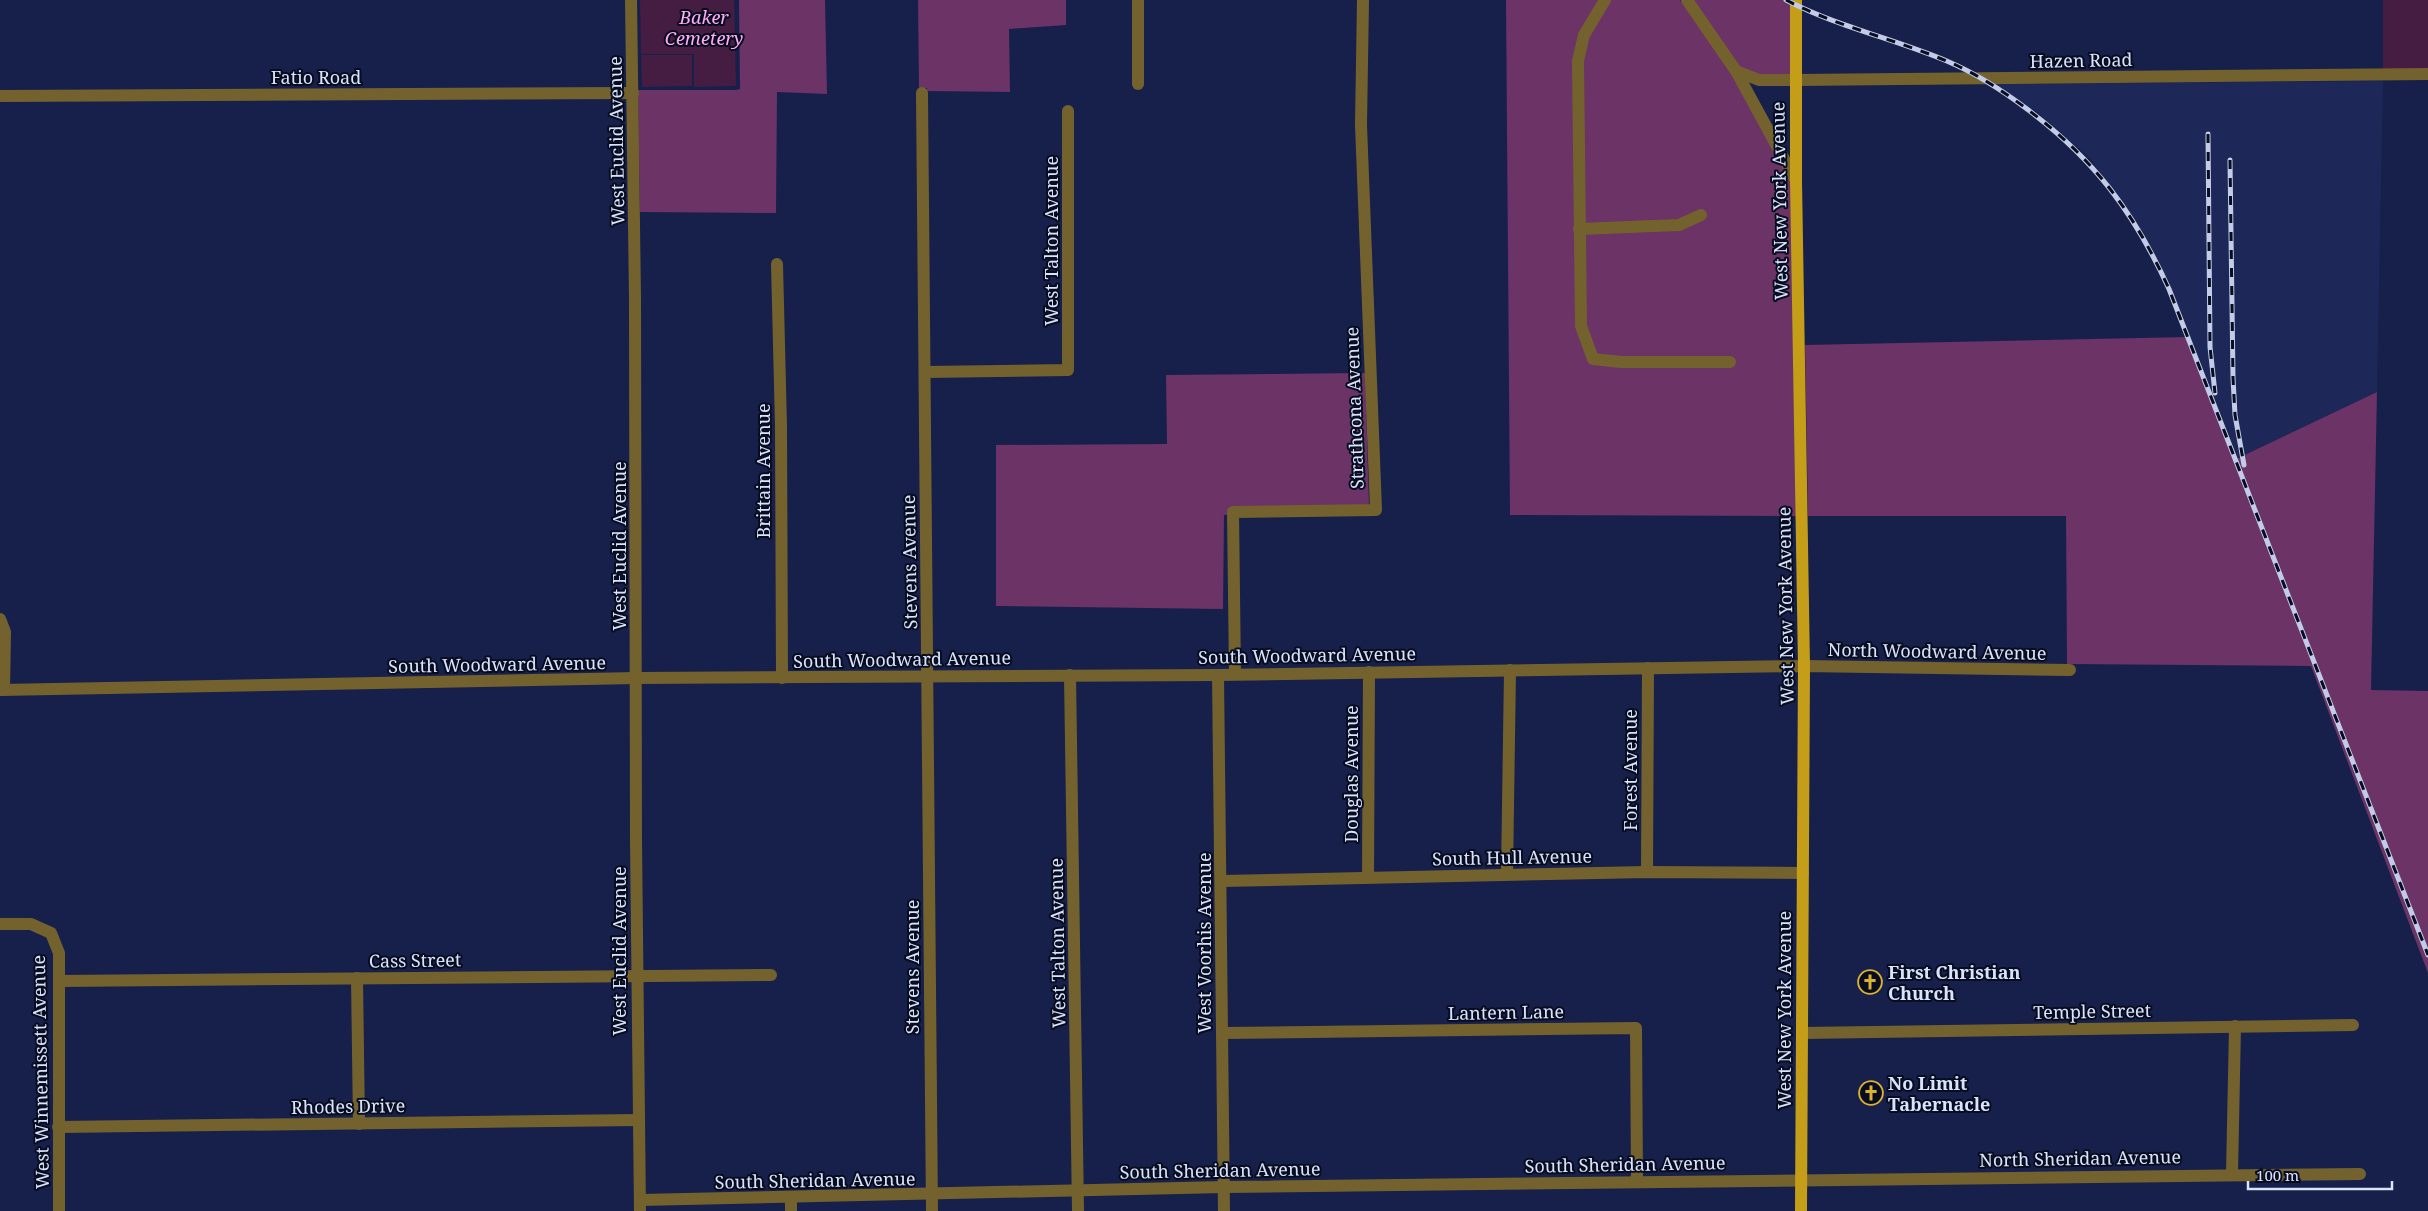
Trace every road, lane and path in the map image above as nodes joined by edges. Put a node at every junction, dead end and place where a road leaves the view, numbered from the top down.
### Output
1 (631, 0) edge
2 (1138, 0) edge
3 (1363, 0) edge
4 (1605, 0) edge
5 (1687, 0) edge
6 (1796, 0) edge
7 (1736, 71) junction
8 (2428, 74) edge
9 (1795, 80) junction
10 (1138, 84) dead end
11 (633, 92) junction
12 (922, 93) dead end
13 (0, 96) edge
14 (1068, 111) dead end
15 (1796, 180) junction
16 (1701, 215) dead end
17 (1579, 229) junction
18 (777, 264) dead end
19 (1730, 362) dead end
20 (925, 372) junction
21 (0, 619) edge
22 (1804, 666) junction
23 (1648, 668) junction
24 (1510, 670) junction
25 (2070, 670) dead end
26 (1369, 672) junction
27 (1218, 674) junction
28 (1235, 674) junction
29 (1070, 675) junction
30 (928, 676) junction
31 (637, 678) junction
32 (782, 678) junction
33 (2, 690) edge
34 (1647, 872) junction
35 (1803, 873) junction
36 (1508, 874) junction
37 (1368, 877) junction
38 (1221, 881) junction
39 (0, 924) edge
40 (637, 974) junction
41 (771, 975) dead end
42 (357, 978) junction
43 (59, 981) junction
44 (2353, 1025) dead end
45 (2235, 1026) junction
46 (1222, 1033) junction
47 (1802, 1033) junction
48 (638, 1120) junction
49 (359, 1124) junction
50 (58, 1127) junction
51 (2232, 1174) junction
52 (2360, 1174) dead end
53 (1801, 1178) junction
54 (1637, 1182) junction
55 (1224, 1187) junction
56 (1078, 1191) junction
57 (932, 1195) junction
58 (791, 1204) edge
59 (640, 1206) edge
60 (59, 1211) edge
61 (932, 1211) edge
62 (1078, 1211) edge
63 (1224, 1211) edge
64 (1800, 1211) edge

1 - 11 street, West Euclid Avenue
2 - 10 street
3 - 28 street, Strathcona Avenue
4 - 17 street
5 - 7 street
6 - 9 main road, West New York Avenue
7 - 9 street, Hazen Road
7 - 15 street
8 - 9 street, Hazen Road
9 - 15 main road, West New York Avenue
11 - 13 street, Fatio Road
11 - 31 street, West Euclid Avenue
12 - 20 street, Stevens Avenue
14 - 20 street, West Talton Avenue
15 - 22 main road, West New York Avenue
16 - 17 street
17 - 19 street
18 - 32 street, Brittain Avenue
20 - 30 street, Stevens Avenue
21 - 33 street
22 - 23 street, South Woodward Avenue
22 - 25 street, North Woodward Avenue
22 - 35 main road, West New York Avenue
23 - 24 street, South Woodward Avenue
23 - 34 street, Forest Avenue
24 - 26 street, South Woodward Avenue
24 - 36 street
26 - 28 street, South Woodward Avenue
26 - 37 street, Douglas Avenue
27 - 28 street, South Woodward Avenue
27 - 29 street, South Woodward Avenue
27 - 38 street, West Voorhis Avenue
29 - 30 street, South Woodward Avenue
29 - 56 street, West Talton Avenue
30 - 32 street, South Woodward Avenue
30 - 57 street, Stevens Avenue
31 - 32 street, South Woodward Avenue
31 - 33 street, South Woodward Avenue
31 - 40 street, West Euclid Avenue
34 - 35 street, South Hull Avenue
34 - 36 street, South Hull Avenue
35 - 47 main road, West New York Avenue
36 - 37 street, South Hull Avenue
37 - 38 street, South Hull Avenue
38 - 46 street, West Voorhis Avenue
39 - 43 street, West Winnemissett Avenue
40 - 41 street, Cass Street
40 - 42 street, Cass Street
40 - 48 street, West Euclid Avenue
42 - 43 street, Cass Street
42 - 49 street
43 - 50 street, West Winnemissett Avenue
44 - 45 street, Temple Street
45 - 47 street, Temple Street
45 - 51 street
46 - 54 street, Lantern Lane
46 - 55 street, West Voorhis Avenue
47 - 53 main road, West New York Avenue
48 - 49 street, Rhodes Drive
48 - 59 street, West Euclid Avenue
49 - 50 street, Rhodes Drive
50 - 60 street, West Winnemissett Avenue
51 - 52 street, North Sheridan Avenue
51 - 53 street, North Sheridan Avenue
53 - 54 street, South Sheridan Avenue
53 - 64 main road, West New York Avenue
54 - 55 street, South Sheridan Avenue
55 - 56 street, South Sheridan Avenue
55 - 63 street, West Voorhis Avenue
56 - 57 street, South Sheridan Avenue
56 - 62 street, West Talton Avenue
57 - 58 street, South Sheridan Avenue
57 - 61 street, Stevens Avenue
58 - 59 street, South Sheridan Avenue

